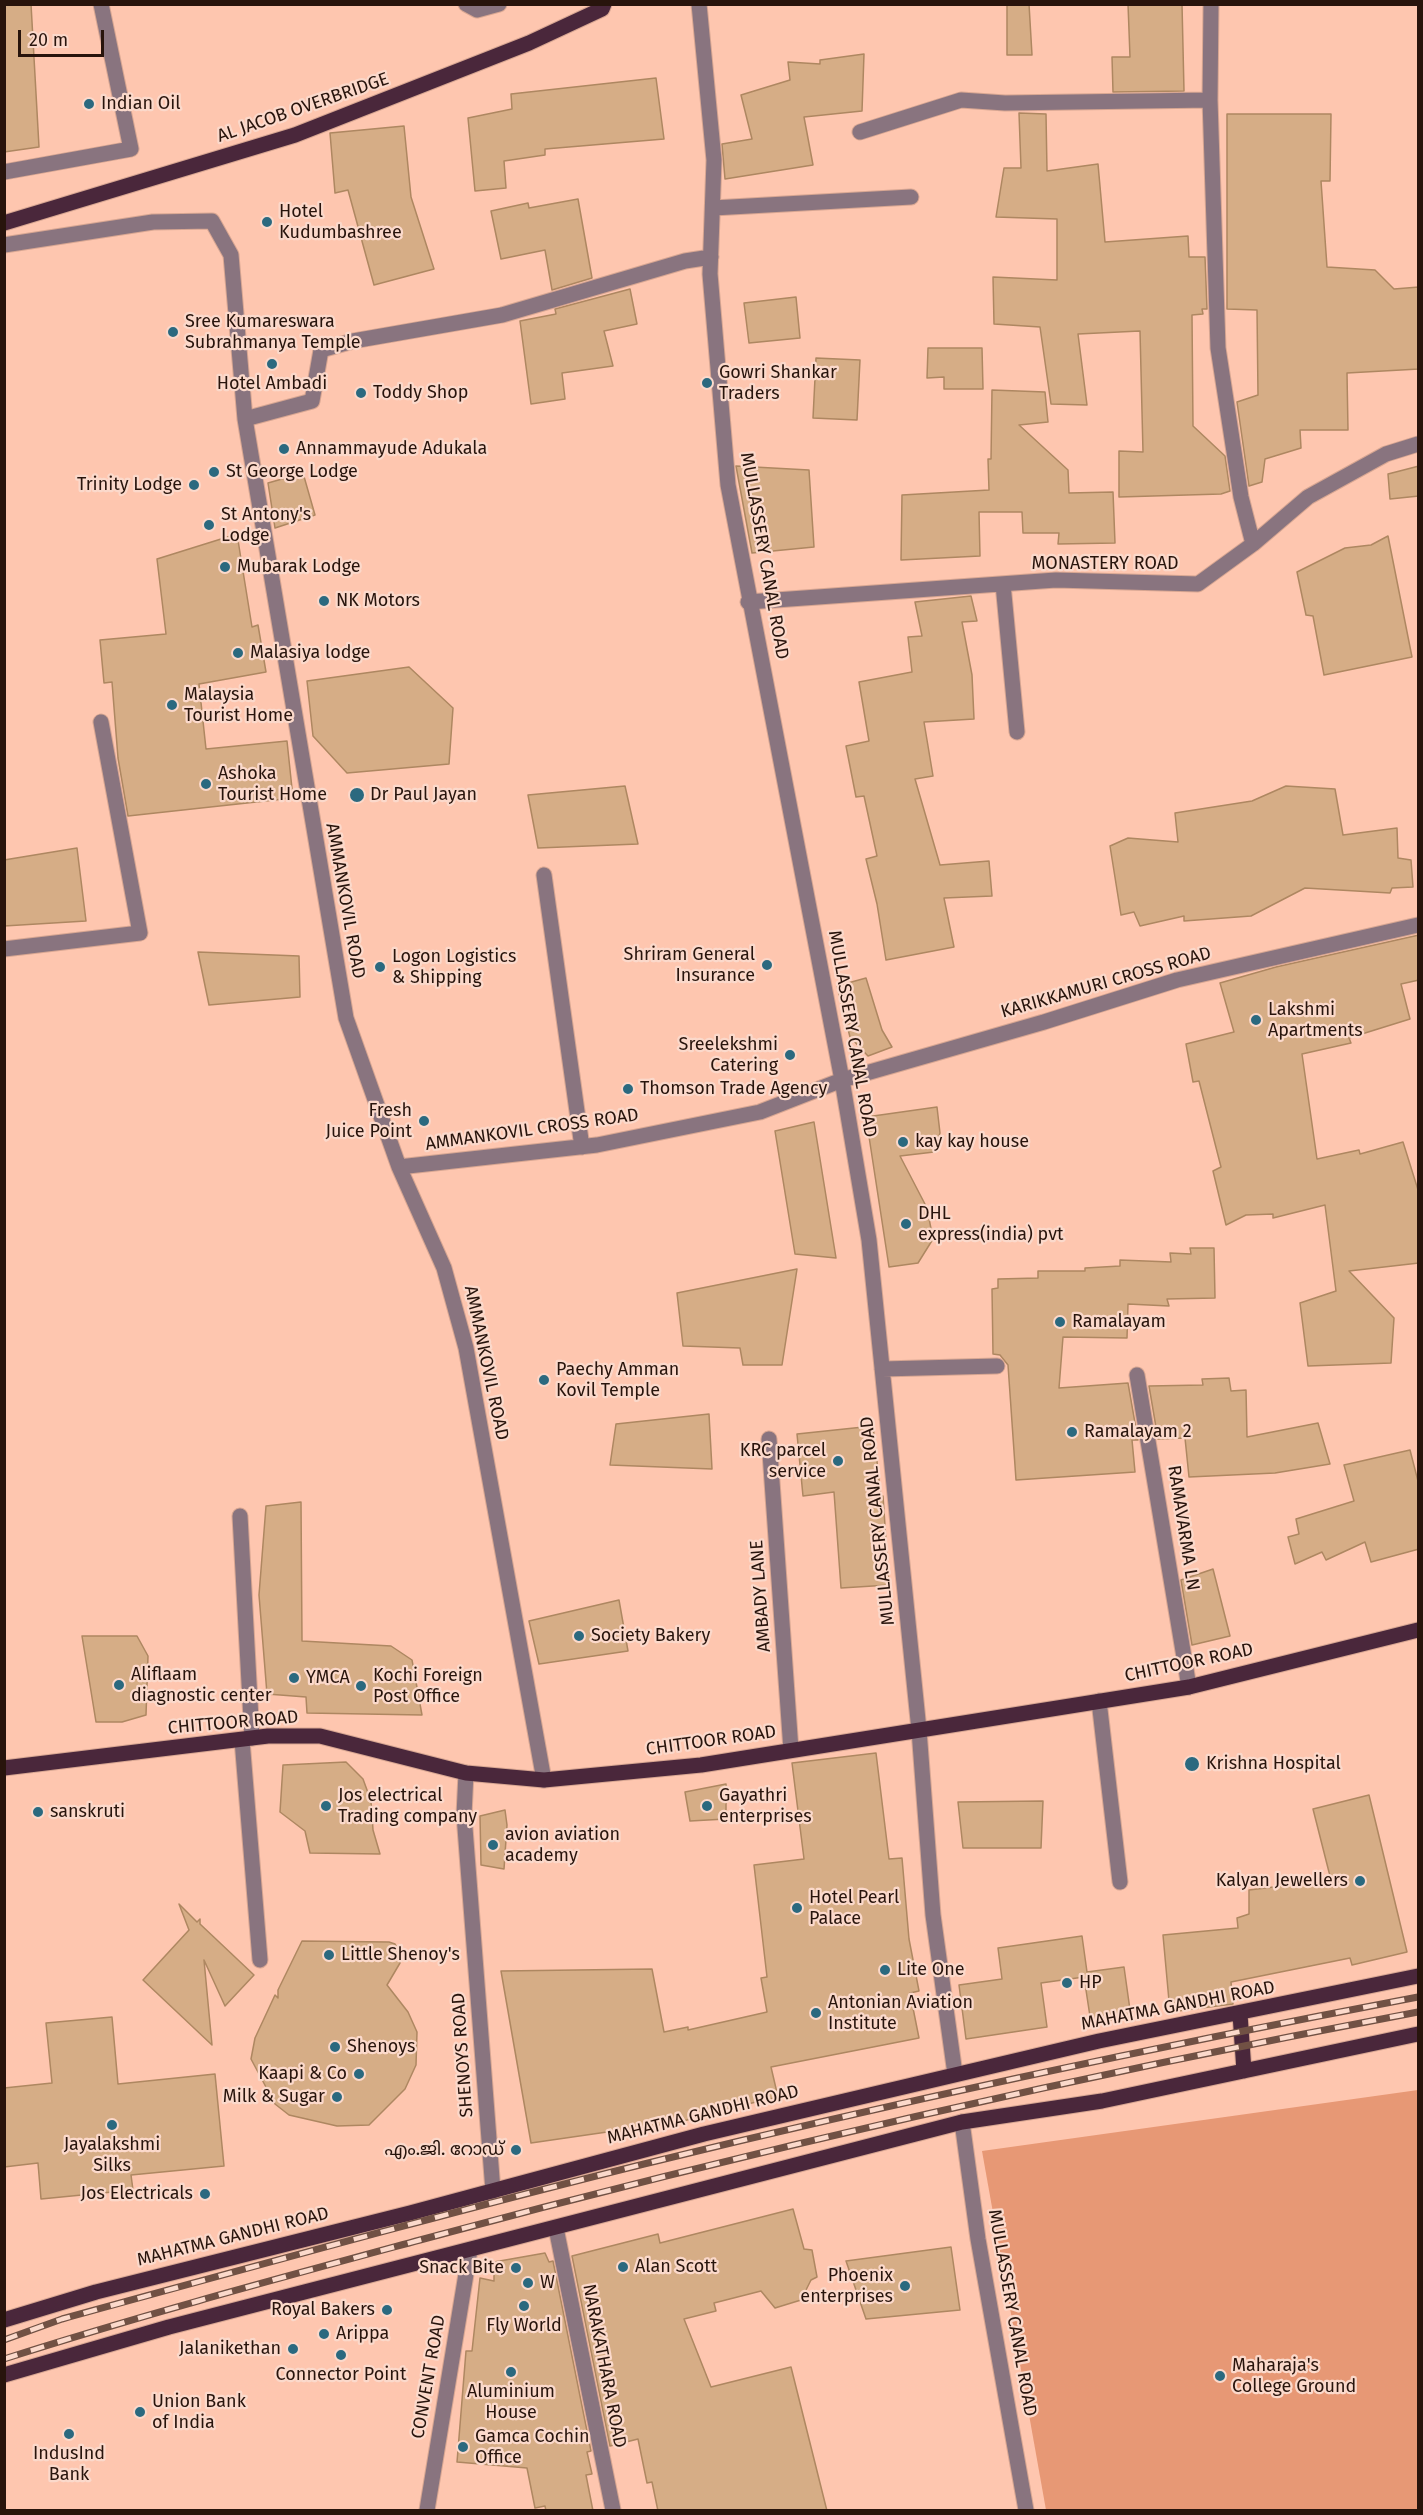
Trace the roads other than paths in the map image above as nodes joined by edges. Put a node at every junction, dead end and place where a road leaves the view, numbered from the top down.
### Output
1 (101, 4) edge
2 (466, 4) edge
3 (499, 4) edge
4 (604, 4) edge
5 (699, 4) edge
6 (1211, 4) edge
7 (1210, 100) junction
8 (860, 132) dead end
9 (4, 172) edge
10 (911, 197) dead end
11 (713, 208) junction
12 (4, 223) edge
13 (4, 245) edge
14 (711, 257) junction
15 (245, 419) junction
16 (1419, 444) edge
17 (1254, 544) junction
18 (1003, 584) junction
19 (748, 602) junction
20 (101, 722) dead end
21 (1017, 732) dead end
22 (544, 875) dead end
23 (1419, 925) edge
24 (4, 949) edge
25 (842, 1080) junction
26 (582, 1147) junction
27 (399, 1167) junction
28 (997, 1366) dead end
29 (882, 1369) junction
30 (1137, 1375) dead end
31 (770, 1439) dead end
32 (240, 1516) dead end
33 (1419, 1630) edge
34 (1189, 1687) junction
35 (1099, 1701) junction
36 (919, 1730) junction
37 (247, 1739) junction
38 (791, 1750) junction
39 (4, 1768) edge
40 (466, 1773) junction
41 (544, 1780) junction
42 (1120, 1882) dead end
43 (260, 1960) dead end
44 (1419, 1976) edge
45 (1240, 2014) junction
46 (1419, 2034) edge
47 (1244, 2071) junction
48 (955, 2074) junction
49 (962, 2122) junction
50 (493, 2191) junction
51 (556, 2228) junction
52 (470, 2250) junction
53 (4, 2320) edge
54 (4, 2375) edge
55 (427, 2511) edge
56 (613, 2511) edge
57 (1026, 2511) edge

1 - 9 street
2 - 3 street
4 - 12 main road, AL JACOB OVERBRIDGE
5 - 11 street, MULLASSERY CANAL ROAD
6 - 7 street
7 - 8 street
7 - 17 street
10 - 11 street
11 - 14 street, MULLASSERY CANAL ROAD
13 - 15 street, AMMANKOVIL ROAD
14 - 15 street
14 - 19 street, MULLASSERY CANAL ROAD
15 - 27 street, AMMANKOVIL ROAD
16 - 17 street, MONASTERY ROAD
17 - 18 street, MONASTERY ROAD
18 - 19 street, MONASTERY ROAD
18 - 21 street
19 - 25 street, MULLASSERY CANAL ROAD
20 - 24 street
22 - 26 street
23 - 25 street, KARIKKAMURI CROSS ROAD
25 - 26 street, AMMANKOVIL CROSS ROAD
25 - 29 street, MULLASSERY CANAL ROAD
26 - 27 street, AMMANKOVIL CROSS ROAD
27 - 41 street, AMMANKOVIL ROAD
28 - 29 street
29 - 36 street, MULLASSERY CANAL ROAD
30 - 34 street, RAMAVARMA LN
31 - 38 street, AMBADY LANE
32 - 37 street
33 - 34 main road, CHITTOOR ROAD
34 - 35 main road, CHITTOOR ROAD
35 - 36 main road, CHITTOOR ROAD
35 - 42 street
36 - 38 main road, CHITTOOR ROAD
36 - 48 street, MULLASSERY CANAL ROAD
37 - 39 main road, CHITTOOR ROAD
37 - 40 main road, CHITTOOR ROAD
37 - 43 street
38 - 41 main road, CHITTOOR ROAD
40 - 41 main road, CHITTOOR ROAD
40 - 50 street, SHENOYS ROAD
44 - 45 main road, MAHATMA GANDHI ROAD
45 - 47 main road
45 - 48 main road, MAHATMA GANDHI ROAD
46 - 47 main road
47 - 49 main road
48 - 50 main road, MAHATMA GANDHI ROAD
49 - 51 main road
49 - 57 street, MULLASSERY CANAL ROAD
50 - 53 main road, MAHATMA GANDHI ROAD
51 - 52 main road
51 - 56 street, NARAKATHARA ROAD
52 - 54 main road
52 - 55 street, CONVENT ROAD

